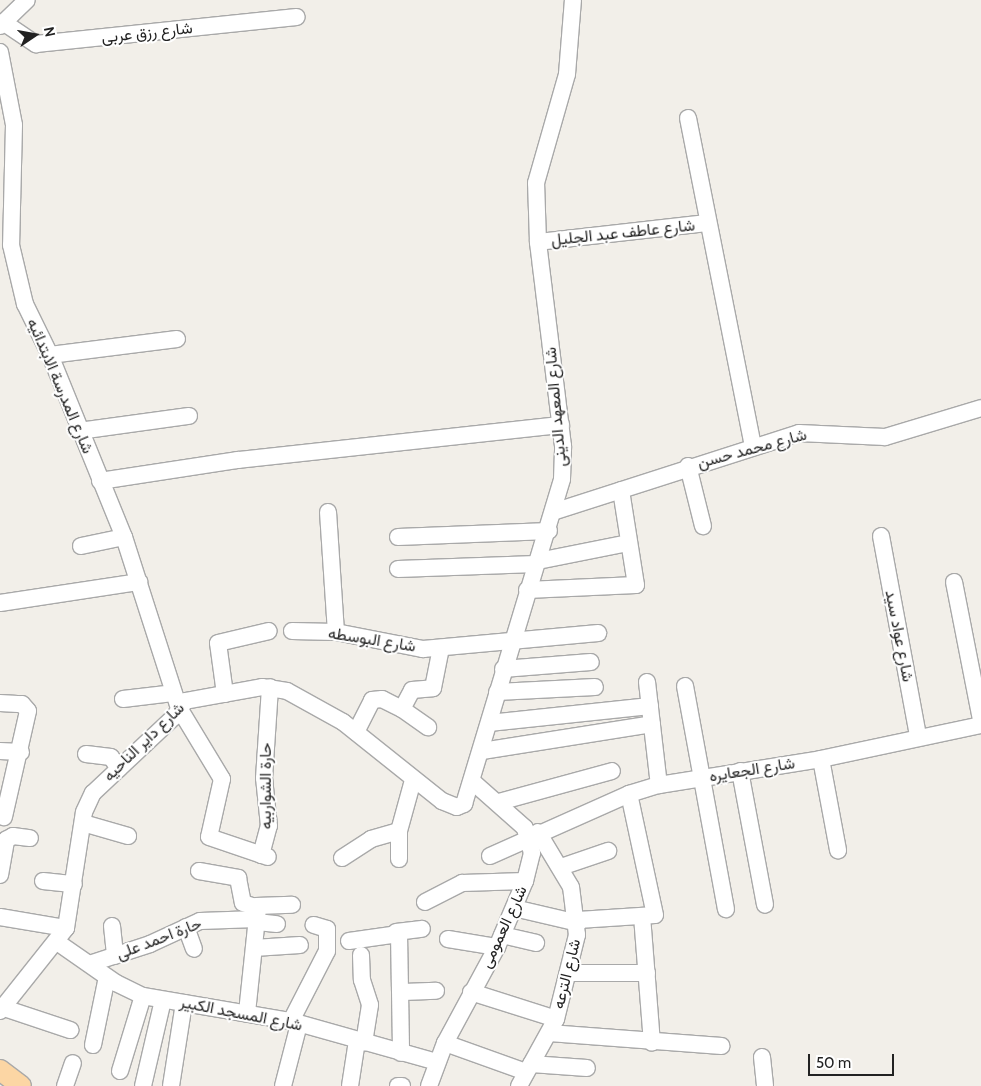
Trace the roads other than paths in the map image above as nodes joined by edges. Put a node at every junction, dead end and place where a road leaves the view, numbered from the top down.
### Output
1 (27, 0) edge
2 (573, 0) edge
3 (297, 17) dead end
4 (2, 24) edge
5 (0, 52) edge
6 (688, 118) dead end
7 (0, 210) edge
8 (708, 223) junction
9 (10, 225) junction
10 (538, 242) junction
11 (177, 339) dead end
12 (50, 355) junction
13 (981, 408) edge
14 (189, 416) dead end
15 (561, 425) junction
16 (79, 431) junction
17 (753, 446) junction
18 (688, 466) junction
19 (100, 481) junction
20 (621, 490) junction
21 (556, 511) junction
22 (328, 512) dead end
23 (703, 526) dead end
24 (549, 531) junction
25 (881, 536) dead end
26 (124, 537) junction
27 (398, 537) dead end
28 (628, 543) junction
29 (81, 546) dead end
30 (537, 563) junction
31 (398, 570) dead end
32 (139, 582) junction
33 (954, 582) dead end
34 (527, 590) junction
35 (0, 604) edge
36 (269, 631) dead end
37 (292, 631) dead end
38 (336, 632) junction
39 (598, 634) dead end
40 (512, 638) junction
41 (441, 648) junction
42 (591, 662) dead end
43 (503, 668) junction
44 (647, 682) dead end
45 (685, 686) dead end
46 (270, 687) junction
47 (596, 687) dead end
48 (497, 692) junction
49 (173, 693) junction
50 (225, 694) junction
51 (123, 699) dead end
52 (0, 703) edge
53 (650, 706) junction
54 (179, 708) junction
55 (402, 709) junction
56 (981, 720) edge
57 (489, 723) junction
58 (652, 724) junction
59 (981, 725) edge
60 (428, 727) dead end
61 (356, 732) junction
62 (918, 736) junction
63 (0, 751) edge
64 (482, 751) junction
65 (21, 752) junction
66 (86, 754) dead end
67 (821, 760) junction
68 (119, 769) junction
69 (612, 771) dead end
70 (740, 771) junction
71 (698, 778) junction
72 (413, 780) junction
73 (473, 782) junction
74 (659, 785) junction
75 (5, 794) edge
76 (629, 794) junction
77 (499, 802) junction
78 (464, 804) joint
79 (4, 817) dead end
80 (83, 823) junction
81 (399, 832) junction
82 (534, 834) junction
83 (128, 836) dead end
84 (30, 838) dead end
85 (838, 850) dead end
86 (608, 851) dead end
87 (265, 856) joint
88 (490, 856) dead end
89 (342, 858) dead end
90 (399, 859) dead end
91 (561, 867) junction
92 (198, 872) dead end
93 (0, 874) edge
94 (43, 881) dead end
95 (526, 881) junction
96 (74, 884) junction
97 (425, 902) dead end
98 (292, 905) dead end
99 (765, 905) dead end
100 (193, 906) dead end
101 (514, 908) junction
102 (726, 908) dead end
103 (648, 915) junction
104 (257, 916) junction
105 (0, 917) edge
106 (578, 922) junction
107 (278, 924) dead end
108 (189, 925) junction
109 (314, 925) dead end
110 (112, 926) dead end
111 (66, 928) junction
112 (422, 929) dead end
113 (396, 932) junction
114 (448, 939) dead end
115 (349, 941) dead end
116 (499, 941) junction
117 (57, 942) junction
118 (536, 943) dead end
119 (300, 945) dead end
120 (254, 948) junction
121 (194, 949) dead end
122 (361, 955) dead end
123 (115, 956) junction
124 (92, 963) junction
125 (568, 973) junction
126 (646, 973) junction
127 (107, 976) junction
128 (436, 991) dead end
129 (403, 992) junction
130 (471, 992) junction
131 (143, 996) junction
132 (163, 1000) junction
133 (184, 1003) junction
134 (2, 1009) edge
135 (247, 1013) junction
136 (295, 1022) junction
137 (552, 1026) junction
138 (70, 1030) dead end
139 (361, 1042) junction
140 (446, 1043) junction
141 (652, 1043) junction
142 (93, 1045) dead end
143 (722, 1046) dead end
144 (401, 1053) junction
145 (762, 1057) dead end
146 (437, 1062) junction
147 (73, 1063) dead end
148 (587, 1068) dead end
149 (0, 1070) edge
150 (120, 1071) dead end
151 (525, 1074) edge
152 (21, 1086) edge
153 (65, 1086) edge
154 (143, 1086) edge
155 (171, 1086) edge
156 (283, 1086) edge
157 (350, 1086) edge
158 (398, 1086) edge
159 (402, 1086) edge
160 (428, 1086) edge
161 (765, 1086) edge

1 - 4 street
2 - 10 street, شارع المعهد الدينى
3 - 4 street, شارع رزق عربى
5 - 9 street, شارع المدرسة الابتدائيه
6 - 8 street
7 - 9 street
8 - 10 street, شارع عاطف عبد الجليل
8 - 17 street
9 - 12 street, شارع المدرسة الابتدائيه
10 - 15 street, شارع المعهد الدينى
11 - 12 street
12 - 16 street, شارع المدرسة الابتدائيه
13 - 17 street, شارع محمد حسن
14 - 16 street
15 - 19 street
15 - 21 street, شارع المعهد الدينى
16 - 19 street, شارع المدرسة الابتدائيه
17 - 18 street, شارع محمد حسن
18 - 20 street, شارع محمد حسن
18 - 23 street
19 - 26 street, شارع المدرسة الابتدائيه
20 - 21 street, شارع محمد حسن
20 - 28 street
21 - 24 street, شارع المعهد الدينى
22 - 38 street
24 - 27 street
24 - 30 street, شارع المعهد الدينى
25 - 62 street, شارع عواد سيد
26 - 29 street
26 - 32 street, شارع المدرسة الابتدائيه
28 - 30 street
28 - 34 street
30 - 31 street
30 - 34 street, شارع المعهد الدينى
32 - 35 street
32 - 49 street, شارع المدرسة الابتدائيه
33 - 56 street
34 - 40 street, شارع المعهد الدينى
36 - 50 street
37 - 38 street, شارع البوسطه
38 - 41 street, شارع البوسطه
39 - 40 street, شارع البوسطه
40 - 41 street, شارع البوسطه
40 - 43 street, شارع المعهد الدينى
41 - 55 street
42 - 43 street
43 - 48 street, شارع المعهد الدينى
44 - 53 street
45 - 71 street
46 - 50 street, شارع داير الناحيه
46 - 61 street, شارع داير الناحيه
46 - 87 street, حارة الشواربيه
47 - 48 street
48 - 57 street, شارع المعهد الدينى
49 - 51 street
49 - 54 street, شارع المدرسة الابتدائيه
50 - 54 street, شارع داير الناحيه
52 - 65 street
53 - 57 street
53 - 58 street
54 - 68 street, شارع داير الناحيه
54 - 87 street, شارع المدرسة الابتدائيه
55 - 60 street
55 - 61 street
57 - 64 street, شارع المعهد الدينى
58 - 64 street
58 - 74 street
59 - 62 street, شارع الجعايره
61 - 72 street, شارع داير الناحيه
62 - 67 street, شارع الجعايره
63 - 65 street
64 - 73 street, شارع المعهد الدينى
65 - 75 street
66 - 68 street
67 - 70 street, شارع الجعايره
67 - 85 street
68 - 80 street, شارع داير الناحيه
69 - 77 street
70 - 71 street, شارع الجعايره
70 - 99 street
71 - 74 street, شارع الجعايره
71 - 102 street
72 - 78 street, شارع داير الناحيه
72 - 81 street
73 - 77 street
73 - 78 street, شارع المعهد الدينى
74 - 76 street, شارع الجعايره
75 - 79 street
76 - 82 street, شارع الجعايره
76 - 103 street
77 - 82 street
80 - 83 street
80 - 96 street, شارع داير الناحيه
81 - 89 street
81 - 90 street
82 - 88 street, شارع الجعايره
82 - 91 street, شارع الترعه
82 - 95 street, شارع العمومى
84 - 93 street
86 - 91 street
91 - 106 street, شارع الترعه
92 - 104 street
94 - 96 street
95 - 97 street
95 - 101 street, شارع العمومى
96 - 111 street, شارع داير الناحيه
98 - 104 street
100 - 108 street
101 - 106 street
101 - 116 street, شارع العمومى
103 - 106 street
103 - 126 street
104 - 107 street
104 - 108 street, حارة احمد على
104 - 120 street
105 - 111 street
106 - 125 street, شارع الترعه
108 - 121 street
108 - 123 street, حارة احمد على
109 - 136 street
110 - 123 street
111 - 117 street, شارع داير الناحيه
112 - 113 street
113 - 115 street
113 - 129 street
114 - 116 street
116 - 118 street
116 - 130 street, شارع العمومى
117 - 124 street, شارع المسجد الكبير
117 - 134 street, شارع داير الناحيه
119 - 120 street
120 - 135 street
122 - 139 street
123 - 124 street, حارة احمد على
124 - 127 street, شارع المسجد الكبير
125 - 126 street
125 - 137 street, شارع الترعه
126 - 141 street
127 - 131 street, شارع المسجد الكبير
127 - 142 street
128 - 129 street
129 - 144 street
130 - 137 street
130 - 140 street, شارع العمومى
131 - 132 street, شارع المسجد الكبير
131 - 150 street
132 - 133 street, شارع المسجد الكبير
132 - 154 street
133 - 135 street, شارع المسجد الكبير
133 - 155 street
134 - 138 street
135 - 136 street, شارع المسجد الكبير
136 - 139 street, شارع المسجد الكبير
136 - 156 street
137 - 141 street
137 - 151 street, شارع الترعه
139 - 144 street, شارع المسجد الكبير
139 - 157 street
140 - 146 street, شارع العمومى
140 - 151 street
141 - 143 street
144 - 146 street, شارع المسجد الكبير
145 - 161 street
146 - 160 street, شارع العمومى
147 - 153 street
148 - 151 street
149 - 152 main road
158 - 159 street

